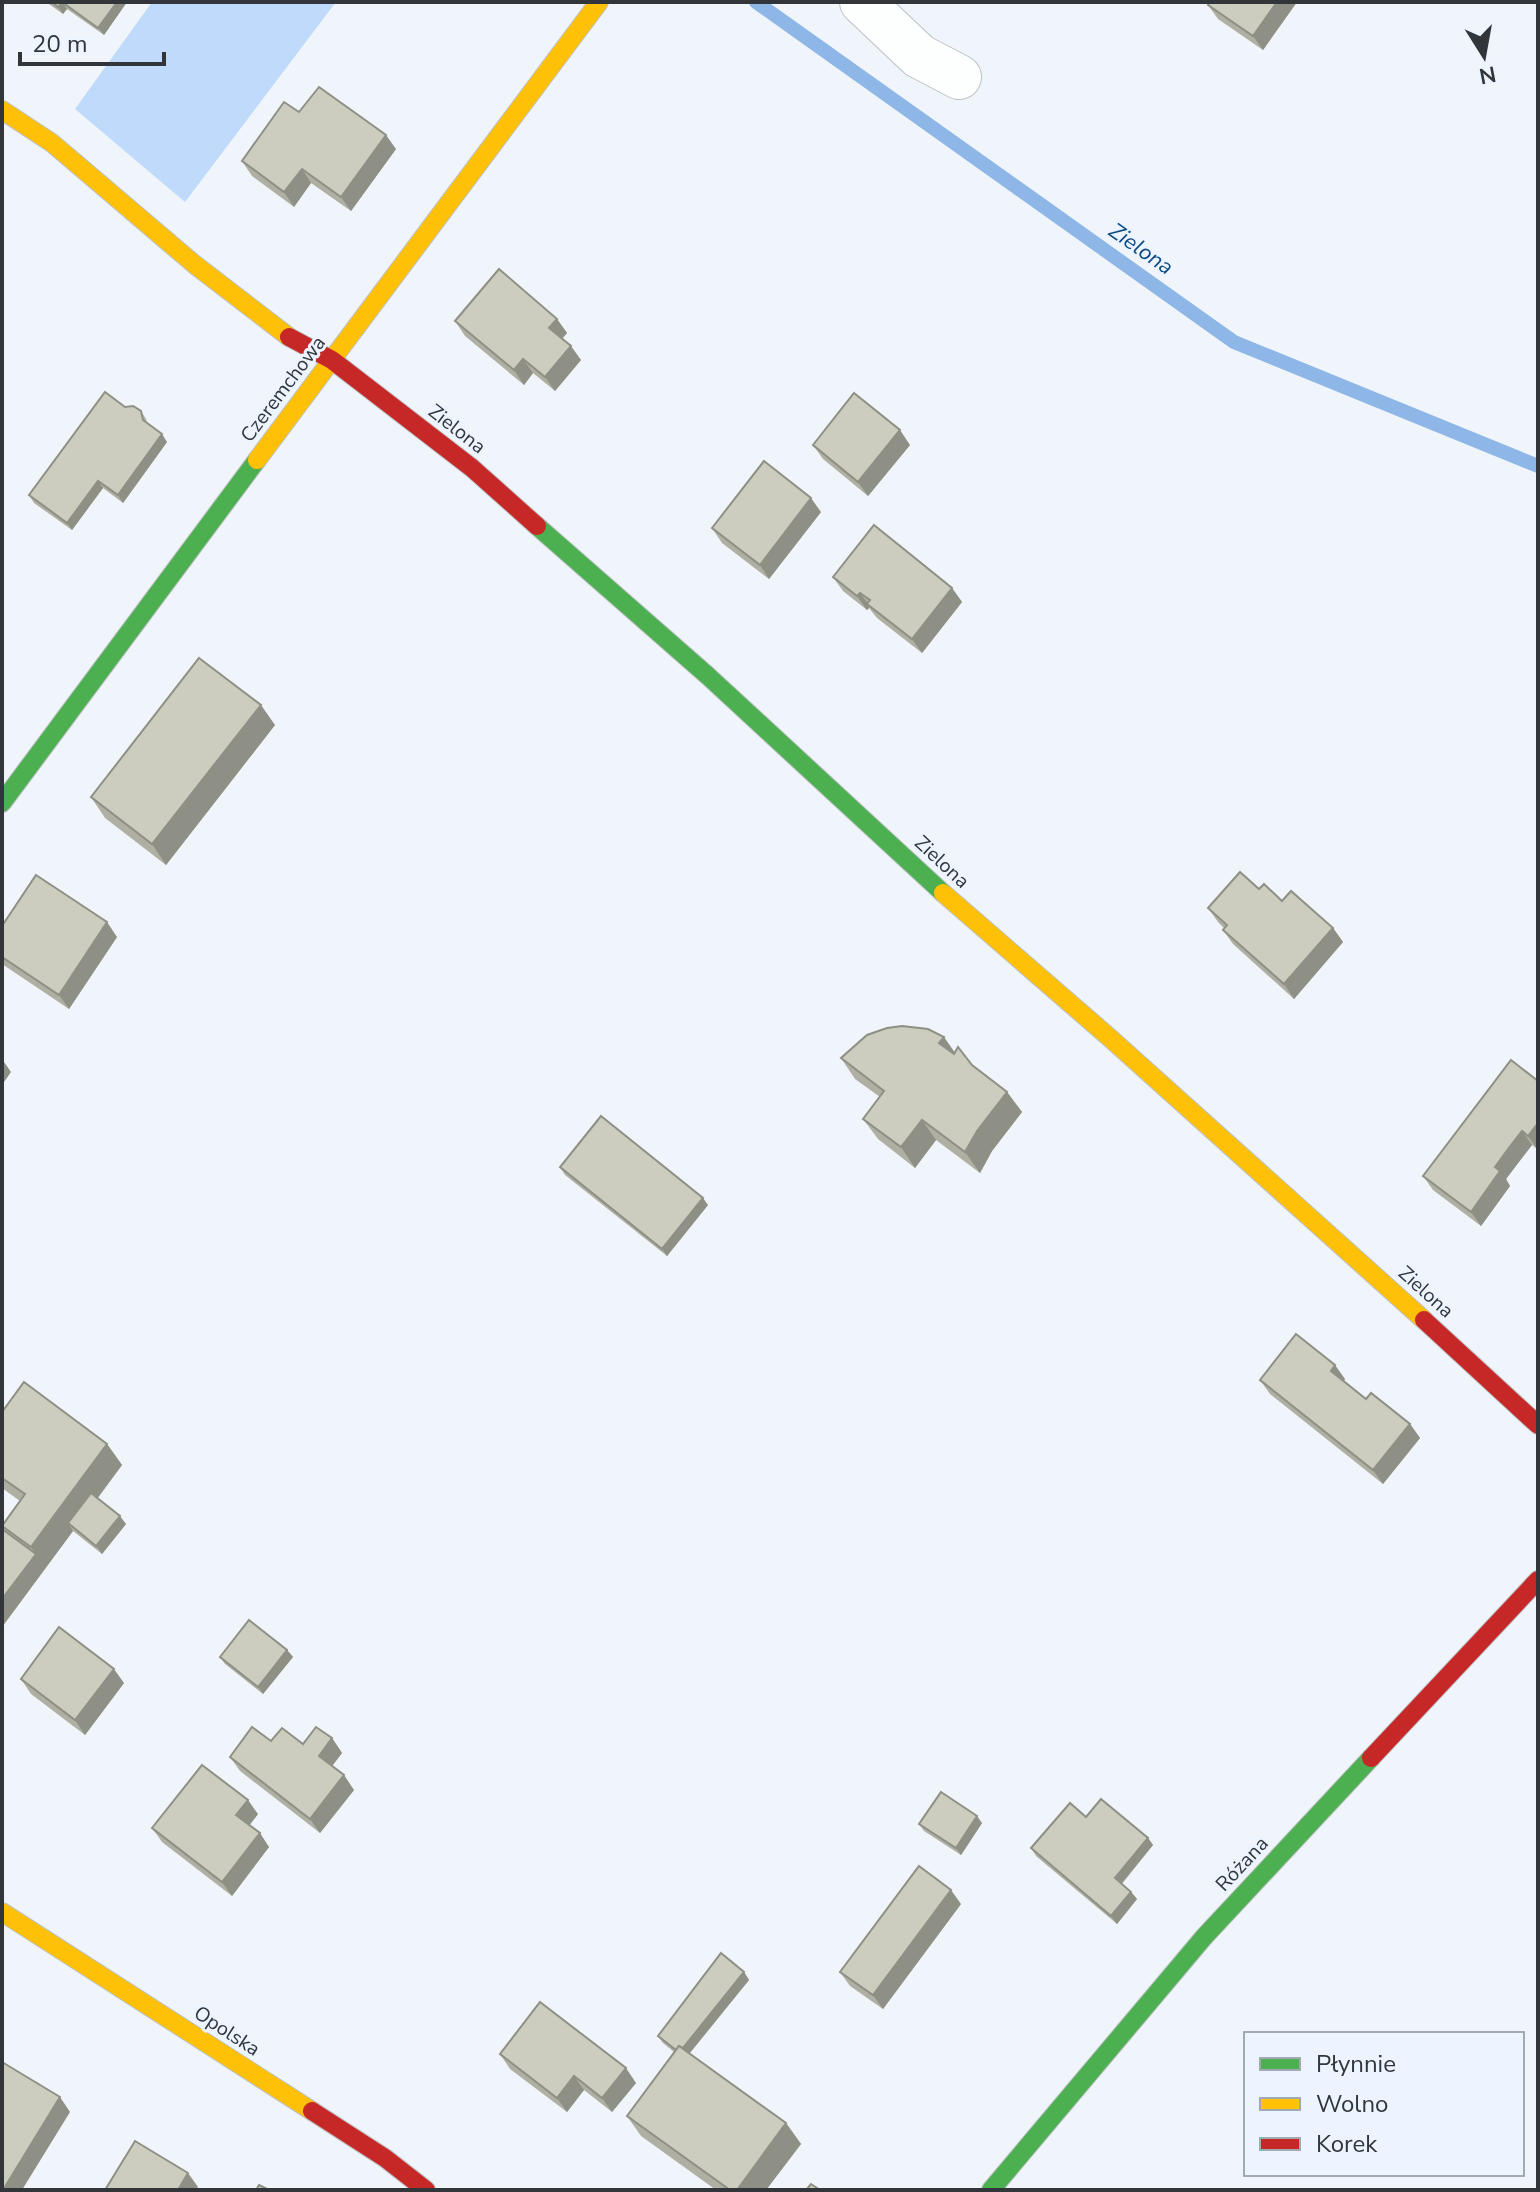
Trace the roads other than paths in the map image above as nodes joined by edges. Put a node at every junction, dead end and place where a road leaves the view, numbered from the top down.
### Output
1 (599, 2) edge
2 (862, 2) edge
3 (959, 77) dead end
4 (2, 110) edge
5 (332, 360) junction
6 (2, 803) edge
7 (1538, 1425) edge
8 (1538, 1580) edge
9 (2, 1912) edge
10 (426, 2190) edge
11 (991, 2190) edge

1 - 5 street, Czeremchowa
2 - 3 street
4 - 5 street, Zielona
5 - 6 street, Czeremchowa
5 - 7 street, Zielona
8 - 11 street, Różana
9 - 10 street, Opolska

